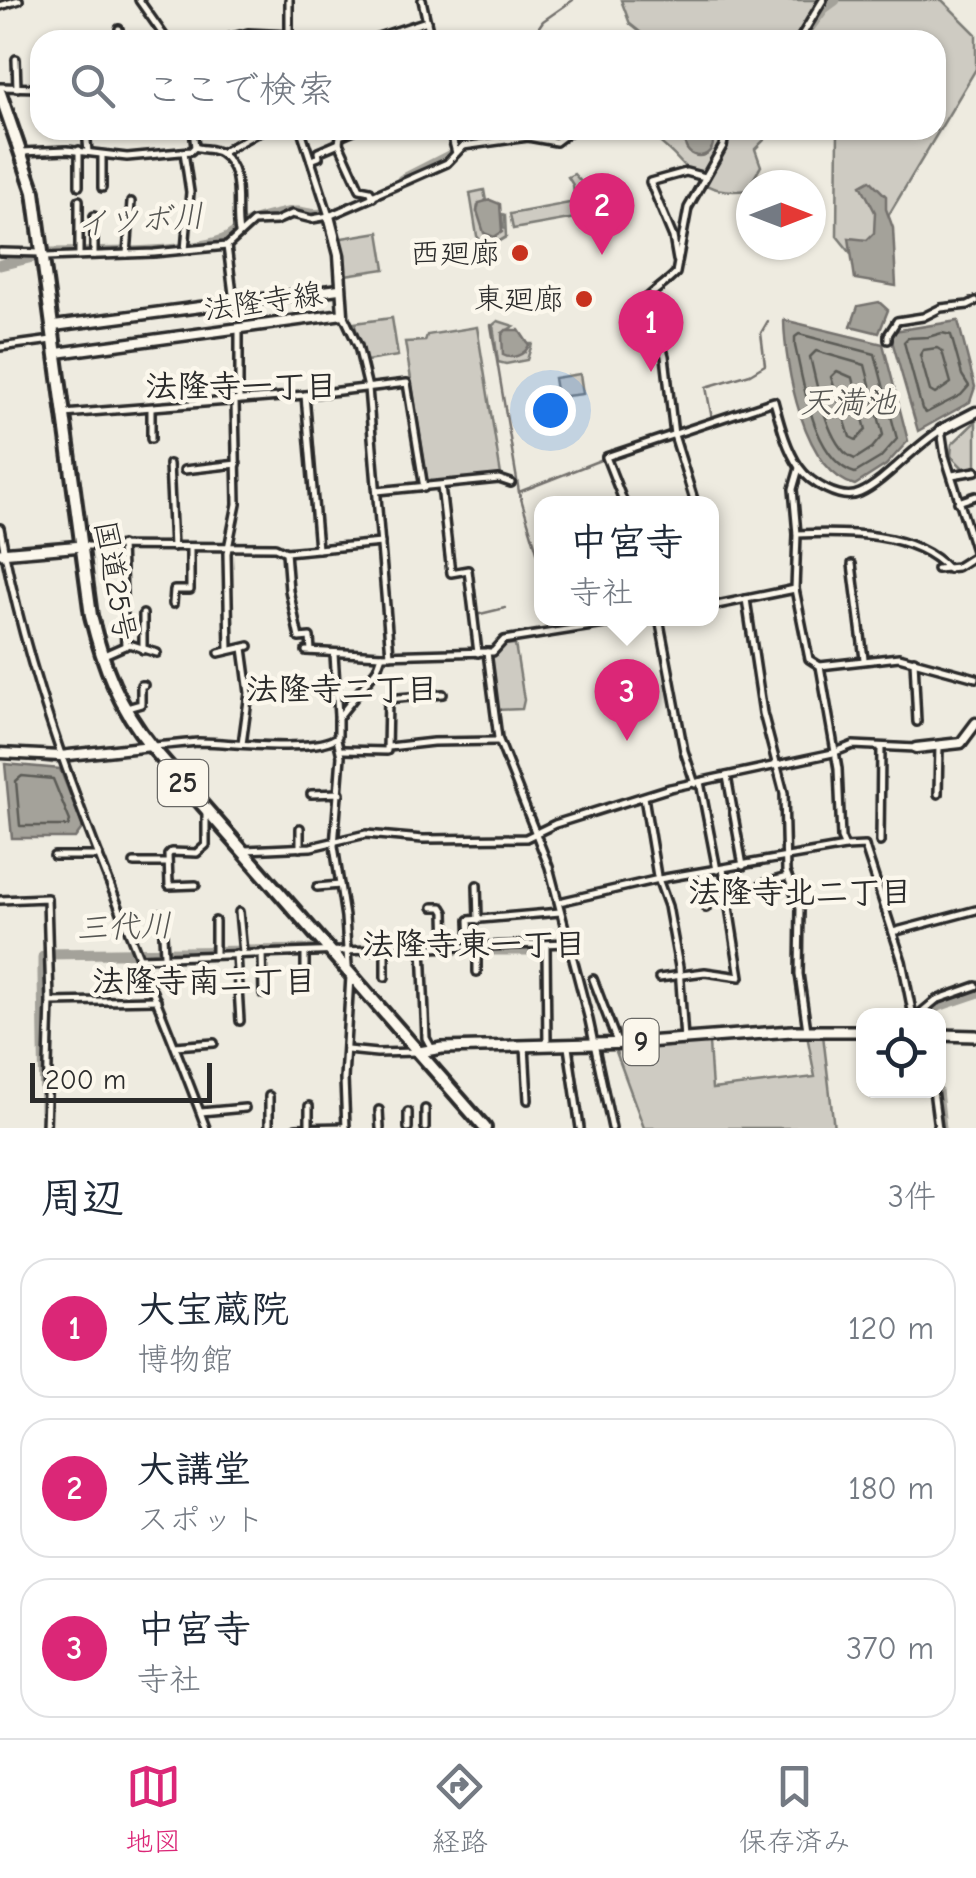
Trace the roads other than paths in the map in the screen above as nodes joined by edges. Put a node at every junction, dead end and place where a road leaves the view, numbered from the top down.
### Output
1 (19, 0) edge
2 (139, 0) edge
3 (289, 0) edge
4 (422, 0) edge
5 (823, 0) edge
6 (0, 6) edge
7 (427, 20) junction
8 (160, 30) edge
9 (289, 30) edge
10 (398, 30) edge
11 (429, 30) edge
12 (805, 30) edge
13 (16, 59) dead end
14 (17, 88) junction
15 (30, 88) edge
16 (0, 90) edge
17 (87, 140) edge
18 (195, 140) edge
19 (244, 140) edge
20 (304, 140) edge
21 (453, 140) edge
22 (504, 140) edge
23 (723, 140) edge
24 (340, 143) joint
25 (196, 148) junction
26 (79, 150) junction
27 (22, 152) junction
28 (88, 152) junction
29 (184, 152) junction
30 (221, 153) junction
31 (456, 153) junction
32 (102, 155) junction
33 (310, 160) junction
34 (705, 178) junction
35 (79, 186) dead end
36 (102, 188) dead end
37 (372, 196) junction
38 (79, 200) dead end
39 (131, 202) dead end
40 (94, 216) dead end
41 (329, 216) junction
42 (239, 233) junction
43 (227, 246) junction
44 (185, 248) junction
45 (0, 252) edge
46 (127, 252) junction
47 (79, 253) junction
48 (94, 253) junction
49 (44, 255) junction
50 (678, 260) junction
51 (339, 288) junction
52 (976, 301) edge
53 (234, 302) junction
54 (343, 314) junction
55 (671, 321) dead end
56 (54, 326) junction
57 (239, 328) junction
58 (630, 329) dead end
59 (888, 340) dead end
60 (56, 346) junction
61 (0, 347) edge
62 (368, 388) junction
63 (305, 395) junction
64 (237, 401) junction
65 (151, 408) junction
66 (976, 412) edge
67 (64, 414) junction
68 (941, 430) junction
69 (674, 432) junction
70 (151, 439) dead end
71 (168, 464) dead end
72 (237, 464) junction
73 (799, 468) junction
74 (184, 470) dead end
75 (976, 471) edge
76 (952, 475) junction
77 (510, 483) dead end
78 (441, 486) junction
79 (424, 488) junction
80 (377, 491) junction
81 (621, 496) edge
82 (694, 496) edge
83 (976, 496) edge
84 (958, 502) junction
85 (0, 528) edge
86 (797, 534) junction
87 (381, 543) junction
88 (122, 545) junction
89 (83, 546) junction
90 (174, 547) junction
91 (190, 547) junction
92 (229, 548) junction
93 (318, 549) junction
94 (286, 552) junction
95 (2, 553) edge
96 (976, 555) edge
97 (852, 564) dead end
98 (937, 569) dead end
99 (948, 569) junction
100 (795, 589) junction
101 (746, 599) junction
102 (173, 604) dead end
103 (719, 605) edge
104 (143, 614) dead end
105 (592, 626) edge
106 (658, 626) edge
107 (125, 646) junction
108 (143, 650) junction
109 (229, 650) junction
110 (477, 652) junction
111 (487, 652) junction
112 (157, 653) dead end
113 (218, 653) dead end
114 (334, 654) junction
115 (388, 654) junction
116 (102, 656) junction
117 (864, 660) junction
118 (914, 660) junction
119 (820, 666) junction
120 (976, 678) edge
121 (144, 685) dead end
122 (443, 694) dead end
123 (124, 708) junction
124 (338, 718) junction
125 (917, 722) dead end
126 (976, 722) edge
127 (337, 738) junction
128 (498, 741) junction
129 (242, 744) junction
130 (151, 746) junction
131 (939, 746) junction
132 (388, 747) junction
133 (881, 747) junction
134 (916, 748) joint
135 (342, 750) junction
136 (0, 753) edge
137 (833, 753) junction
138 (60, 756) junction
139 (776, 764) junction
140 (727, 776) junction
141 (697, 783) junction
142 (340, 793) junction
143 (310, 794) dead end
144 (938, 794) dead end
145 (644, 797) junction
146 (206, 810) junction
147 (300, 828) dead end
148 (536, 834) junction
149 (335, 840) junction
150 (880, 842) dead end
151 (845, 847) junction
152 (300, 848) junction
153 (242, 850) junction
154 (54, 856) dead end
155 (99, 856) junction
156 (786, 857) junction
157 (134, 863) dead end
158 (168, 863) junction
159 (743, 866) junction
160 (720, 870) junction
161 (702, 873) junction
162 (788, 876) junction
163 (659, 879) junction
164 (762, 884) dead end
165 (196, 885) dead end
166 (477, 885) dead end
167 (340, 886) junction
168 (317, 887) dead end
169 (0, 900) edge
170 (558, 902) junction
171 (433, 907) dead end
172 (706, 908) dead end
173 (976, 910) edge
174 (239, 912) dead end
175 (560, 912) junction
176 (162, 913) dead end
177 (478, 920) junction
178 (215, 921) dead end
179 (893, 932) junction
180 (569, 943) junction
181 (546, 946) junction
182 (422, 947) junction
183 (446, 947) junction
184 (475, 949) junction
185 (345, 950) junction
186 (215, 952) junction
187 (240, 952) junction
188 (384, 952) junction
189 (164, 953) junction
190 (262, 953) junction
191 (305, 953) junction
192 (332, 953) junction
193 (139, 954) junction
194 (477, 972) dead end
195 (350, 975) junction
196 (680, 975) junction
197 (385, 977) dead end
198 (659, 978) dead end
199 (594, 979) dead end
200 (306, 982) dead end
201 (976, 986) edge
202 (263, 994) dead end
203 (157, 1000) junction
204 (50, 1002) junction
205 (913, 1008) edge
206 (926, 1008) edge
207 (240, 1022) dead end
208 (807, 1030) junction
209 (856, 1032) edge
210 (946, 1035) edge
211 (976, 1036) edge
212 (684, 1040) junction
213 (214, 1042) dead end
214 (617, 1044) junction
215 (568, 1045) junction
216 (594, 1045) junction
217 (175, 1046) junction
218 (525, 1046) junction
219 (547, 1046) junction
220 (432, 1049) junction
221 (347, 1050) junction
222 (419, 1052) junction
223 (269, 1096) dead end
224 (934, 1098) edge
225 (528, 1100) dead end
226 (309, 1106) dead end
227 (245, 1108) dead end
228 (425, 1109) dead end
229 (380, 1110) dead end
230 (200, 1112) junction
231 (408, 1112) dead end
232 (309, 1126) edge
233 (346, 1127) edge
234 (46, 1128) edge
235 (206, 1128) edge
236 (268, 1128) edge
237 (296, 1128) edge
238 (380, 1128) edge
239 (408, 1128) edge
240 (425, 1128) edge
241 (485, 1128) edge
242 (580, 1128) edge
243 (612, 1128) edge
244 (938, 1128) edge

1 - 6 street
2 - 8 street
3 - 9 street
4 - 7 street
5 - 12 street
7 - 10 street
7 - 11 street
13 - 14 street
14 - 15 street
14 - 16 street
16 - 27 highway, 国道25号 / 25
17 - 28 street
18 - 25 street
19 - 30 street
20 - 33 street
21 - 31 street
22 - 31 street
23 - 34 street
24 - 33 street
24 - 37 street
25 - 29 street
25 - 30 street
26 - 27 street
26 - 28 street
26 - 35 street
27 - 49 highway, 国道25号 / 25
28 - 32 street
29 - 32 street
29 - 44 street
30 - 42 street
31 - 37 street
32 - 36 street
33 - 41 street
34 - 50 street
34 - 50 street
37 - 41 street
38 - 47 street
39 - 46 street
40 - 48 street
41 - 42 street
41 - 51 main road
42 - 43 street
43 - 44 street
43 - 53 street
44 - 46 street
45 - 49 street
46 - 48 street
47 - 48 street
47 - 49 street
49 - 56 highway, 国道25号 / 25
50 - 58 street
51 - 53 main road, 法隆寺線
51 - 54 main road, 法隆寺線
52 - 59 street
53 - 56 main road, 法隆寺線
54 - 57 main road, 法隆寺線
54 - 62 street
55 - 69 street
56 - 60 highway, 国道25号 / 25
57 - 60 main road, 法隆寺線
57 - 64 street
60 - 61 street
60 - 67 highway, 国道25号 / 25
62 - 63 street
62 - 79 street
62 - 80 street
63 - 64 street
63 - 93 street
64 - 65 street
64 - 72 street
65 - 67 street
65 - 70 street
66 - 68 main road
67 - 89 highway, 国道25号 / 25
68 - 73 street
68 - 76 street
69 - 73 street
69 - 81 street
69 - 82 street
71 - 90 street
72 - 74 street
72 - 92 street
73 - 86 street
75 - 76 street
76 - 84 street
77 - 78 street
78 - 79 street
78 - 110 street
79 - 80 street
80 - 87 street
83 - 84 street
84 - 96 street
85 - 95 street
86 - 99 street
86 - 100 street
87 - 93 street
87 - 115 street
88 - 89 street
88 - 90 street
88 - 107 street
89 - 95 main road
89 - 116 highway, 国道25号 / 25
90 - 91 street
91 - 92 street
91 - 102 street
92 - 94 street
92 - 109 street
93 - 94 street
94 - 114 street
95 - 138 street
96 - 99 street
97 - 117 street
98 - 99 street
100 - 101 street
100 - 119 street
101 - 103 street
101 - 139 street
104 - 108 street
105 - 111 street
106 - 141 street
107 - 108 street
107 - 116 street
108 - 112 street
109 - 113 street
109 - 129 street
110 - 111 street
110 - 115 street
111 - 128 street
114 - 115 street
114 - 124 street
115 - 124 street
116 - 123 highway, 国道25号 / 25
117 - 118 street
117 - 119 street
118 - 120 street
118 - 125 street
119 - 137 street
121 - 123 street
122 - 132 street
123 - 130 highway, 国道25号 / 25
124 - 127 street
126 - 131 main road
127 - 129 street
127 - 135 street
128 - 132 street
128 - 148 street
129 - 130 street
130 - 138 main road
130 - 146 highway, 国道25号 / 25
131 - 134 main road
131 - 144 street
132 - 135 street
133 - 134 street
133 - 137 street
133 - 150 street
135 - 142 street
136 - 138 main road
137 - 139 street
137 - 151 street
138 - 155 street
139 - 140 street
139 - 156 street
140 - 141 street
140 - 159 street
141 - 145 street
141 - 160 street
142 - 143 street
142 - 149 street
145 - 148 street
145 - 163 street
146 - 153 highway, 国道25号 / 25
146 - 158 street
147 - 152 street
148 - 149 street
148 - 170 street
149 - 152 street
149 - 167 street
151 - 156 street
151 - 179 street
152 - 153 street
153 - 192 highway, 国道25号 / 25
154 - 155 street
155 - 193 street
156 - 159 street
156 - 162 street
157 - 158 street
158 - 165 street
159 - 160 street
160 - 161 street
160 - 196 street
161 - 163 street
161 - 172 street
162 - 164 street
162 - 208 street
163 - 170 street
163 - 196 street
166 - 177 street
167 - 168 street
167 - 185 street
169 - 204 street
170 - 175 street
171 - 183 street
173 - 179 street
174 - 187 street
175 - 177 street
175 - 180 street
176 - 189 street
177 - 184 street
178 - 186 street
179 - 205 street
180 - 181 street
180 - 216 street
181 - 184 street
181 - 219 street
182 - 183 street
182 - 188 street
182 - 220 street
183 - 184 street
184 - 194 street
185 - 188 street
185 - 192 street
185 - 195 street
186 - 187 street
186 - 189 street
187 - 190 street
187 - 207 street
188 - 197 street
189 - 193 street
190 - 191 street
190 - 202 street
191 - 192 street
191 - 200 street
192 - 195 highway, 国道25号 / 25
193 - 203 street
195 - 221 street
195 - 222 highway, 国道25号 / 25
196 - 198 street
196 - 212 street
199 - 214 street
201 - 206 street
203 - 204 street
203 - 217 street
204 - 234 street
208 - 209 main road, 9
208 - 212 main road, 9
210 - 211 main road
212 - 214 main road, 9
213 - 217 street
214 - 216 main road, 9
215 - 216 main road, 9
215 - 219 main road, 9
215 - 242 street
216 - 243 street
217 - 230 street
218 - 219 main road, 9
218 - 220 main road, 9
218 - 225 street
220 - 222 main road, 9
221 - 222 street
221 - 233 street
222 - 241 highway, 国道25号 / 25
223 - 236 street
224 - 244 street
226 - 232 street
227 - 230 street
228 - 240 street
229 - 238 street
230 - 235 street
231 - 239 street
232 - 233 street
232 - 237 street

